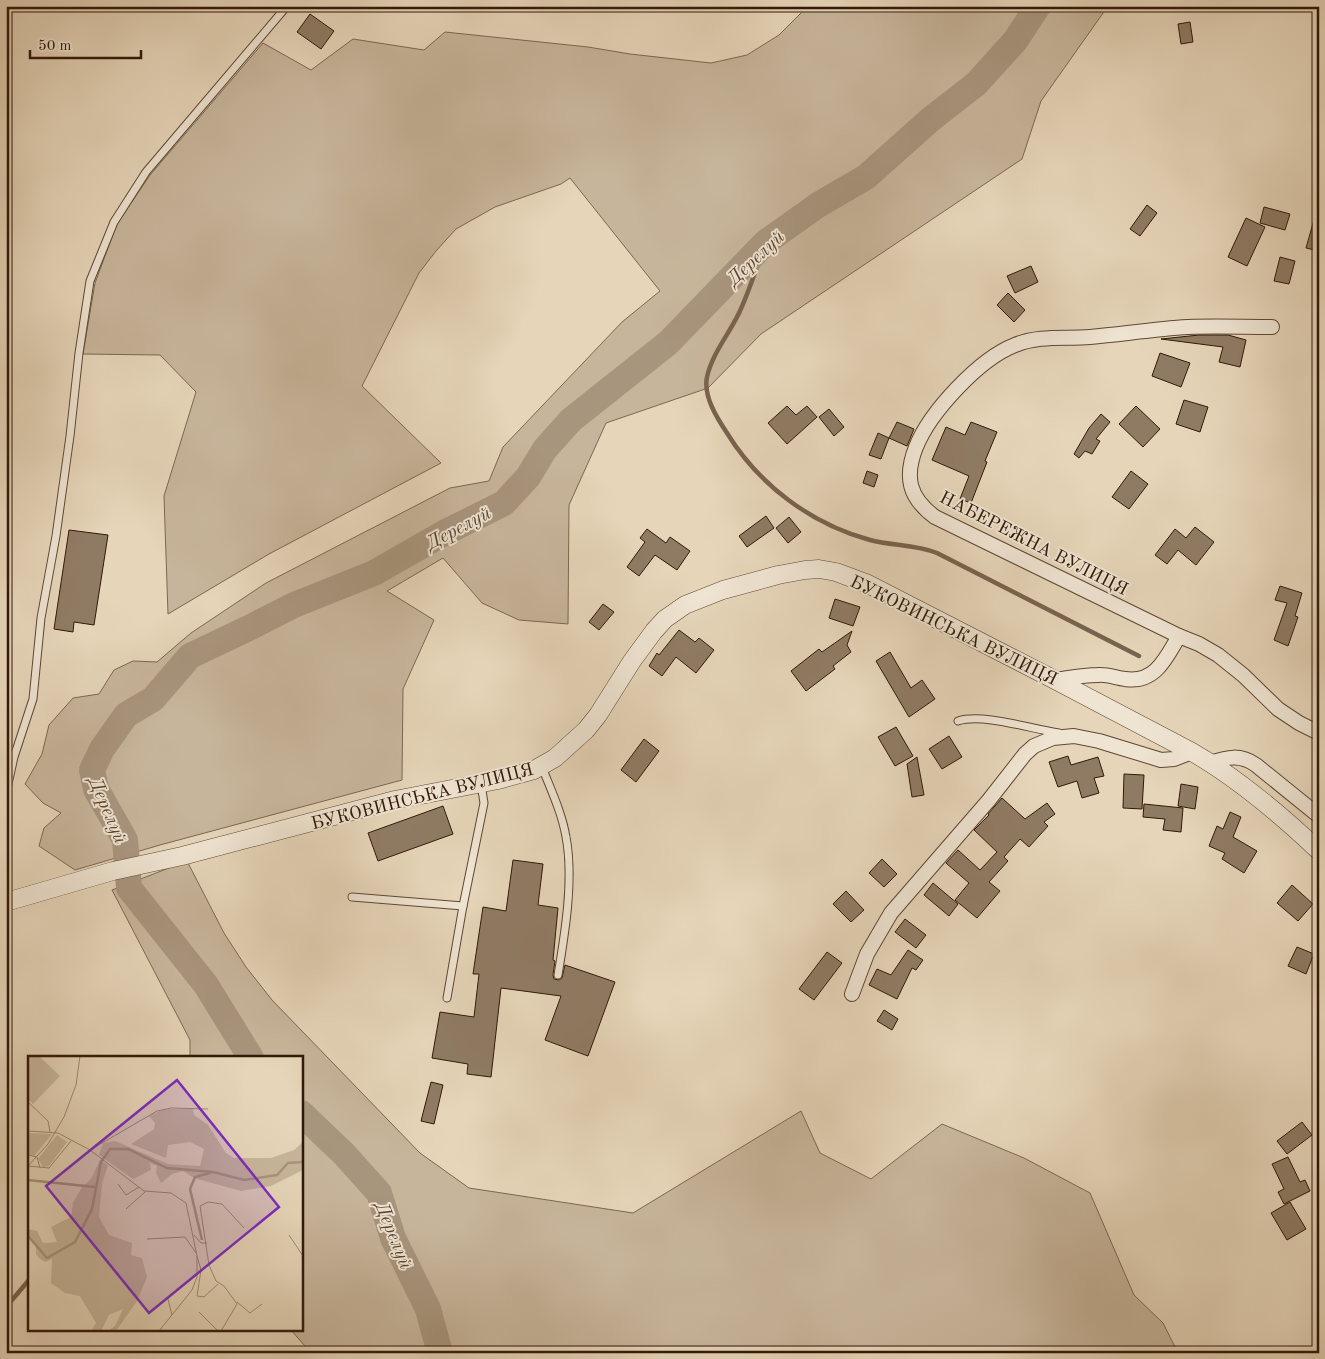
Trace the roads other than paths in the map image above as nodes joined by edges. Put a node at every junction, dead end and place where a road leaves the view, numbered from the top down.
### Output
1 (287, 6) edge
2 (1272, 327) dead end
3 (1178, 636) junction
4 (1055, 680) junction
5 (958, 721) dead end
6 (1319, 734) edge
7 (1074, 736) junction
8 (1192, 752) junction
9 (1210, 763) junction
10 (542, 767) junction
11 (481, 784) junction
12 (6, 793) edge
13 (1319, 816) edge
14 (1319, 852) edge
15 (352, 897) dead end
16 (6, 902) edge
17 (463, 906) junction
18 (558, 976) dead end
19 (852, 994) dead end
20 (447, 998) dead end

1 - 12 lane
2 - 3 street, НАБЕРЕЖНА ВУЛИЦЯ
3 - 4 street
3 - 6 street, НАБЕРЕЖНА ВУЛИЦЯ
4 - 8 street, БУКОВИНСЬКА ВУЛИЦЯ
4 - 10 street, БУКОВИНСЬКА ВУЛИЦЯ
5 - 7 lane
7 - 8 street
7 - 19 street
8 - 9 street, БУКОВИНСЬКА ВУЛИЦЯ
9 - 13 street
9 - 14 street, БУКОВИНСЬКА ВУЛИЦЯ
10 - 11 street, БУКОВИНСЬКА ВУЛИЦЯ
10 - 18 lane
11 - 16 street, БУКОВИНСЬКА ВУЛИЦЯ
11 - 17 lane
15 - 17 lane
17 - 20 lane

